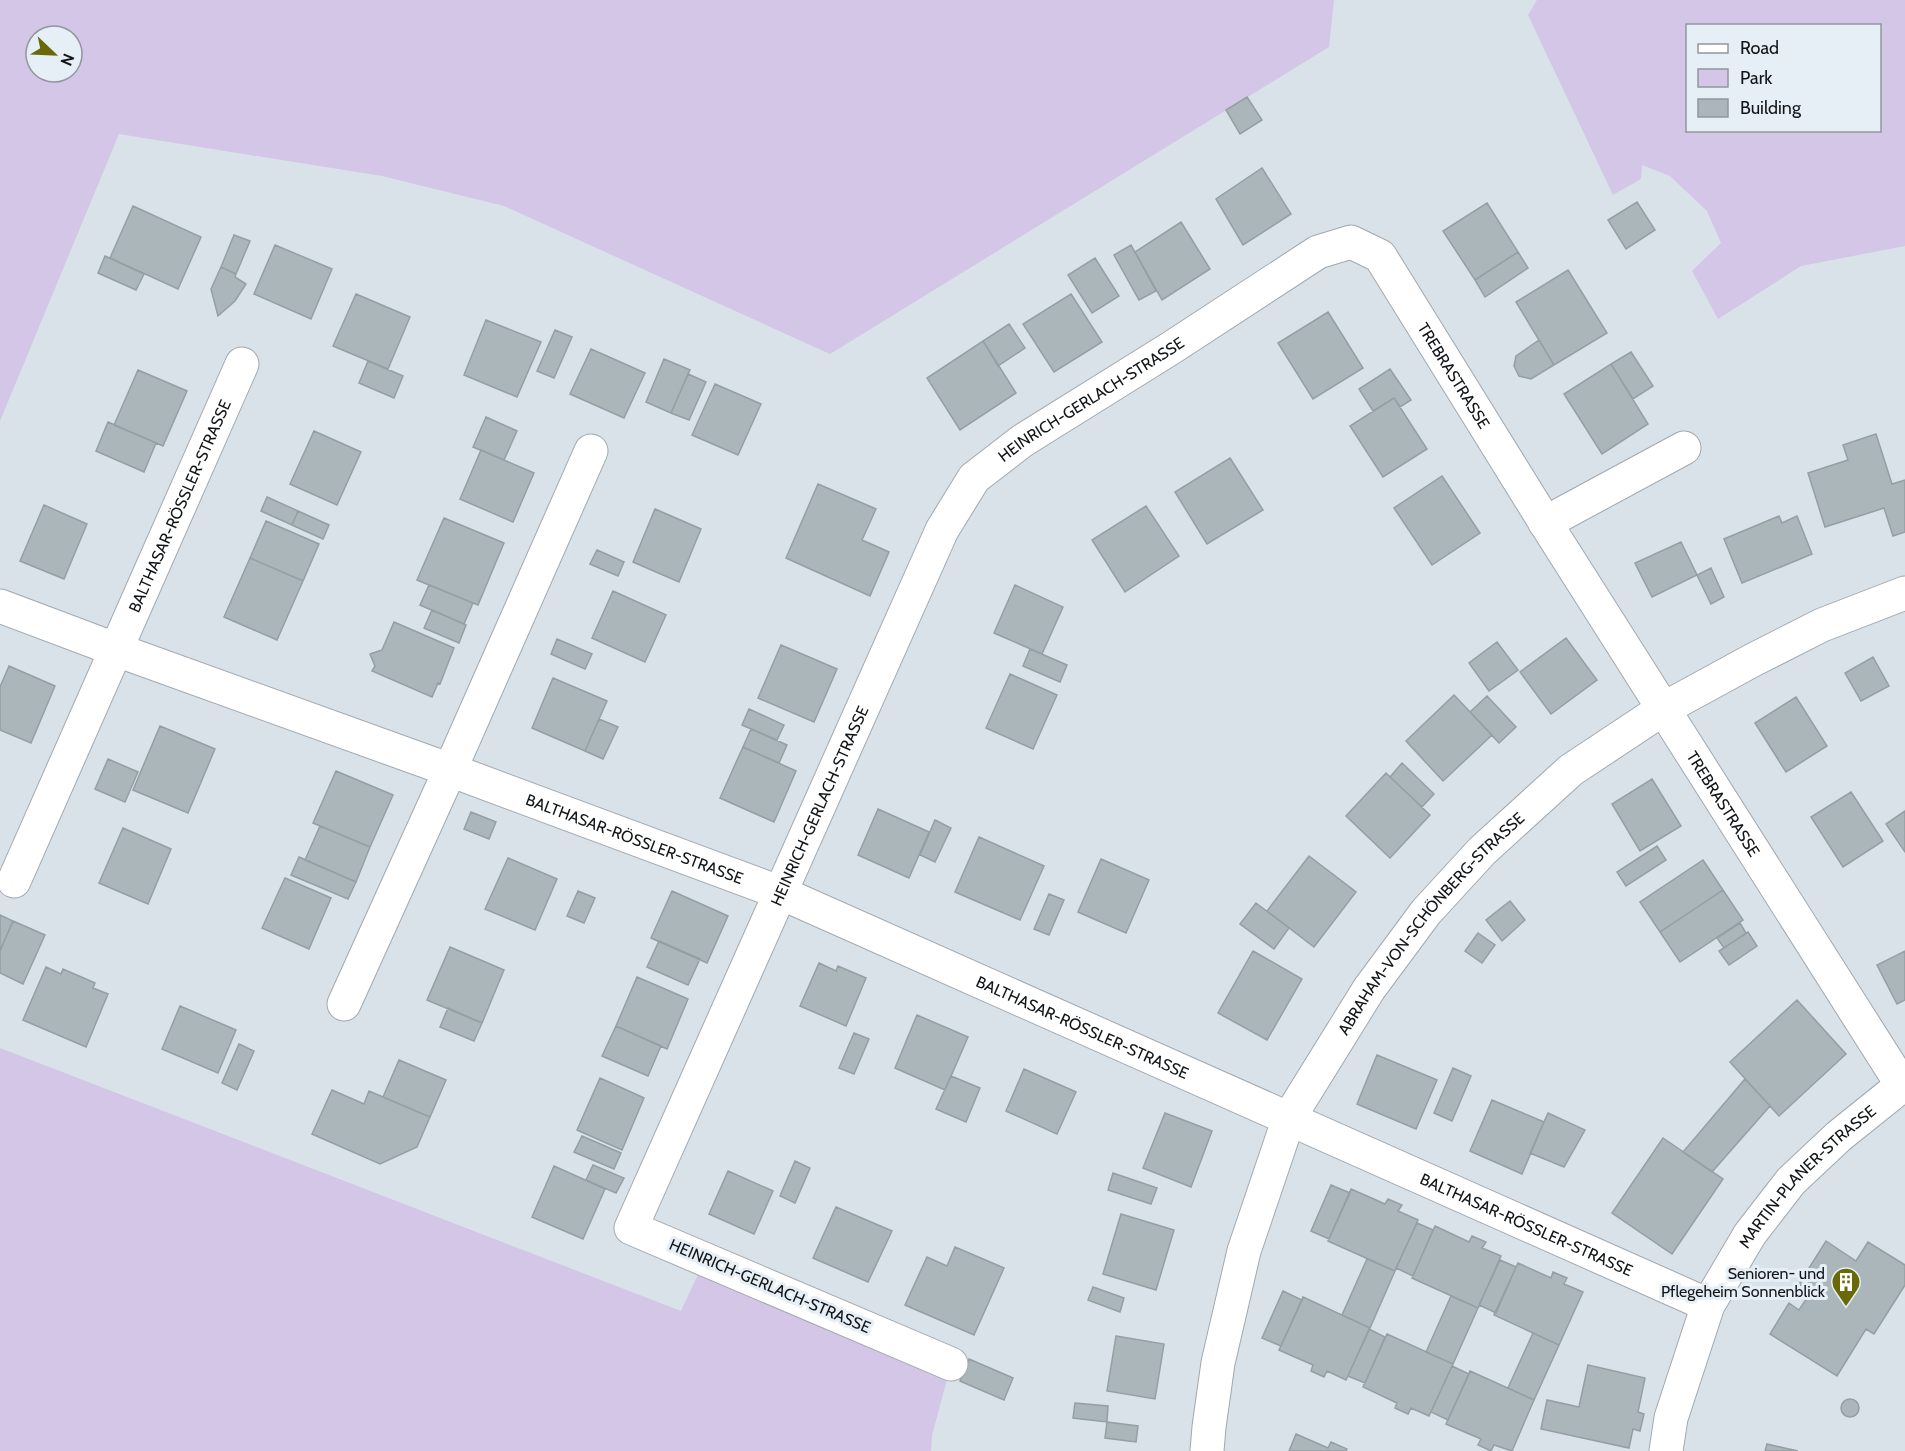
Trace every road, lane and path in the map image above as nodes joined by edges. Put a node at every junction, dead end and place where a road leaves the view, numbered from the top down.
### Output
1 (1351, 242) joint
2 (243, 364) dead end
3 (1684, 448) dead end
4 (591, 451) dead end
5 (1545, 523) junction
6 (1905, 593) edge
7 (0, 606) edge
8 (117, 650) junction
9 (1664, 709) junction
10 (450, 770) junction
11 (14, 881) dead end
12 (781, 893) junction
13 (344, 1004) dead end
14 (1903, 1084) edge
15 (1289, 1118) junction
16 (1708, 1305) junction
17 (951, 1364) dead end
18 (1207, 1451) edge
19 (1666, 1451) edge

1 - 5 street, TREBRASTRASSE
1 - 12 street, HEINRICH-GERLACH-STRASSE
2 - 8 street, BALTHASAR-RÖSSLER-STRASSE
3 - 5 street
4 - 10 street
5 - 9 street, TREBRASTRASSE
6 - 9 street, ABRAHAM-VON-SCHÖNBERG-STRASSE
7 - 8 street, BALTHASAR-RÖSSLER-STRASSE
8 - 10 street, BALTHASAR-RÖSSLER-STRASSE
8 - 11 street, BALTHASAR-RÖSSLER-STRASSE
9 - 14 street, TREBRASTRASSE
9 - 15 street, ABRAHAM-VON-SCHÖNBERG-STRASSE
10 - 12 street, BALTHASAR-RÖSSLER-STRASSE
10 - 13 street
12 - 15 street, BALTHASAR-RÖSSLER-STRASSE
12 - 17 street, HEINRICH-GERLACH-STRASSE
14 - 16 street, MARTIN-PLANER-STRASSE
15 - 16 street, BALTHASAR-RÖSSLER-STRASSE
15 - 18 street, ABRAHAM-VON-SCHÖNBERG-STRASSE
16 - 19 street, MARTIN-PLANER-STRASSE

